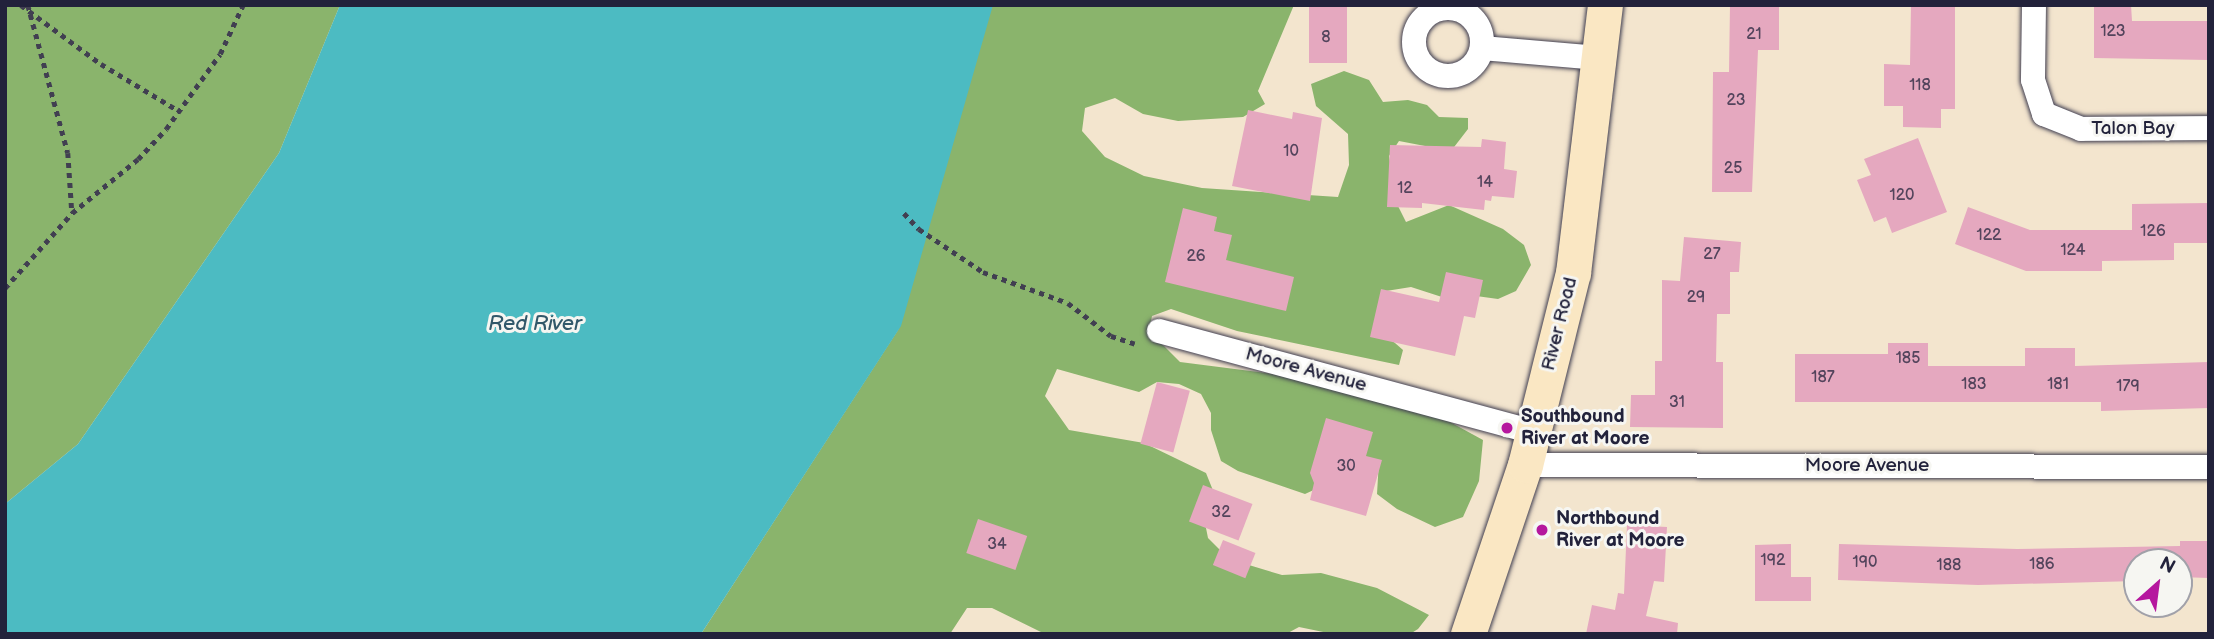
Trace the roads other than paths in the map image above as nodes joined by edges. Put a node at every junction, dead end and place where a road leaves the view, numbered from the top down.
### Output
1 (1605, 5) edge
2 (2034, 5) edge
3 (1482, 48) dead end
4 (1599, 58) junction
5 (2209, 128) edge
6 (1159, 331) road end
7 (1530, 448) junction
8 (2209, 467) edge
9 (1468, 634) edge

1 - 4 street, River Road
2 - 5 street, Talon Bay
3 - 4 street
4 - 7 street, River Road
6 - 7 street, Moore Avenue
7 - 8 street, Moore Avenue
7 - 9 street, River Road

